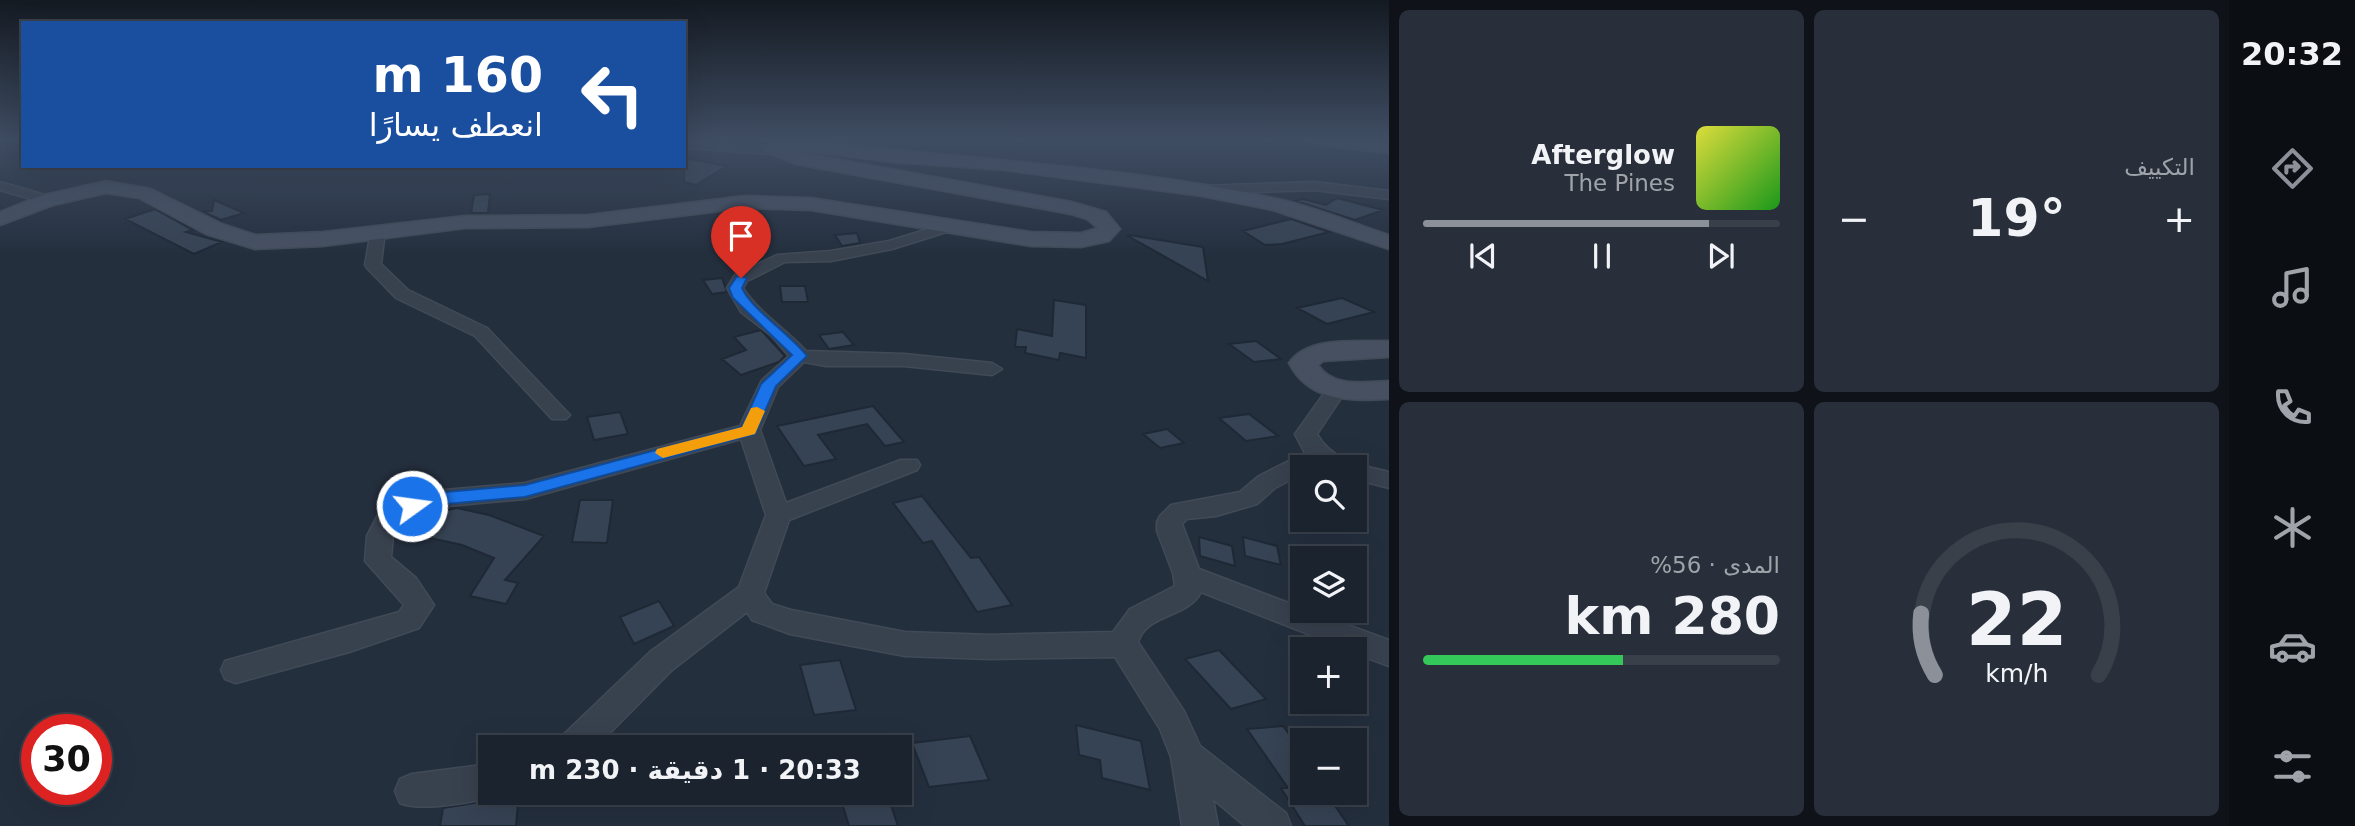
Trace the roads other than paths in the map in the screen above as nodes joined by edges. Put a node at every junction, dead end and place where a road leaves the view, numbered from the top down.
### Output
1 (900, 178) edge
2 (1105, 178) edge
3 (0, 187) edge
4 (1202, 190) junction
5 (1389, 195) edge
6 (47, 200) junction
7 (0, 219) edge
8 (951, 226) junction
9 (378, 231) junction
10 (1389, 242) edge
11 (1389, 349) edge
12 (800, 356) junction
13 (992, 369) dead end
14 (1337, 389) junction
15 (1389, 390) edge
16 (559, 415) dead end
17 (749, 430) junction
18 (1317, 455) edge
19 (909, 465) dead end
20 (1290, 470) edge
21 (1367, 474) edge
22 (1389, 480) edge
23 (778, 515) junction
24 (1190, 577) junction
25 (750, 594) junction
26 (1123, 645) junction
27 (1389, 653) edge
28 (236, 670) dead end
29 (586, 735) edge
30 (1188, 757) junction
31 (478, 782) edge
32 (412, 790) dead end
33 (1200, 826) edge
34 (1273, 826) edge

1 - 8 street
2 - 4 street
3 - 6 street
4 - 5 street
4 - 10 street
6 - 7 street
6 - 9 street
8 - 9 street
8 - 12 street
9 - 16 street
11 - 14 street
12 - 13 street
12 - 17 street
14 - 15 street
14 - 18 street
17 - 23 street
17 - 28 street
19 - 23 street
20 - 24 street
21 - 22 street
23 - 25 street
24 - 26 street
24 - 27 street
25 - 26 street
25 - 29 street
26 - 30 street
30 - 33 street
30 - 34 street
31 - 32 street

